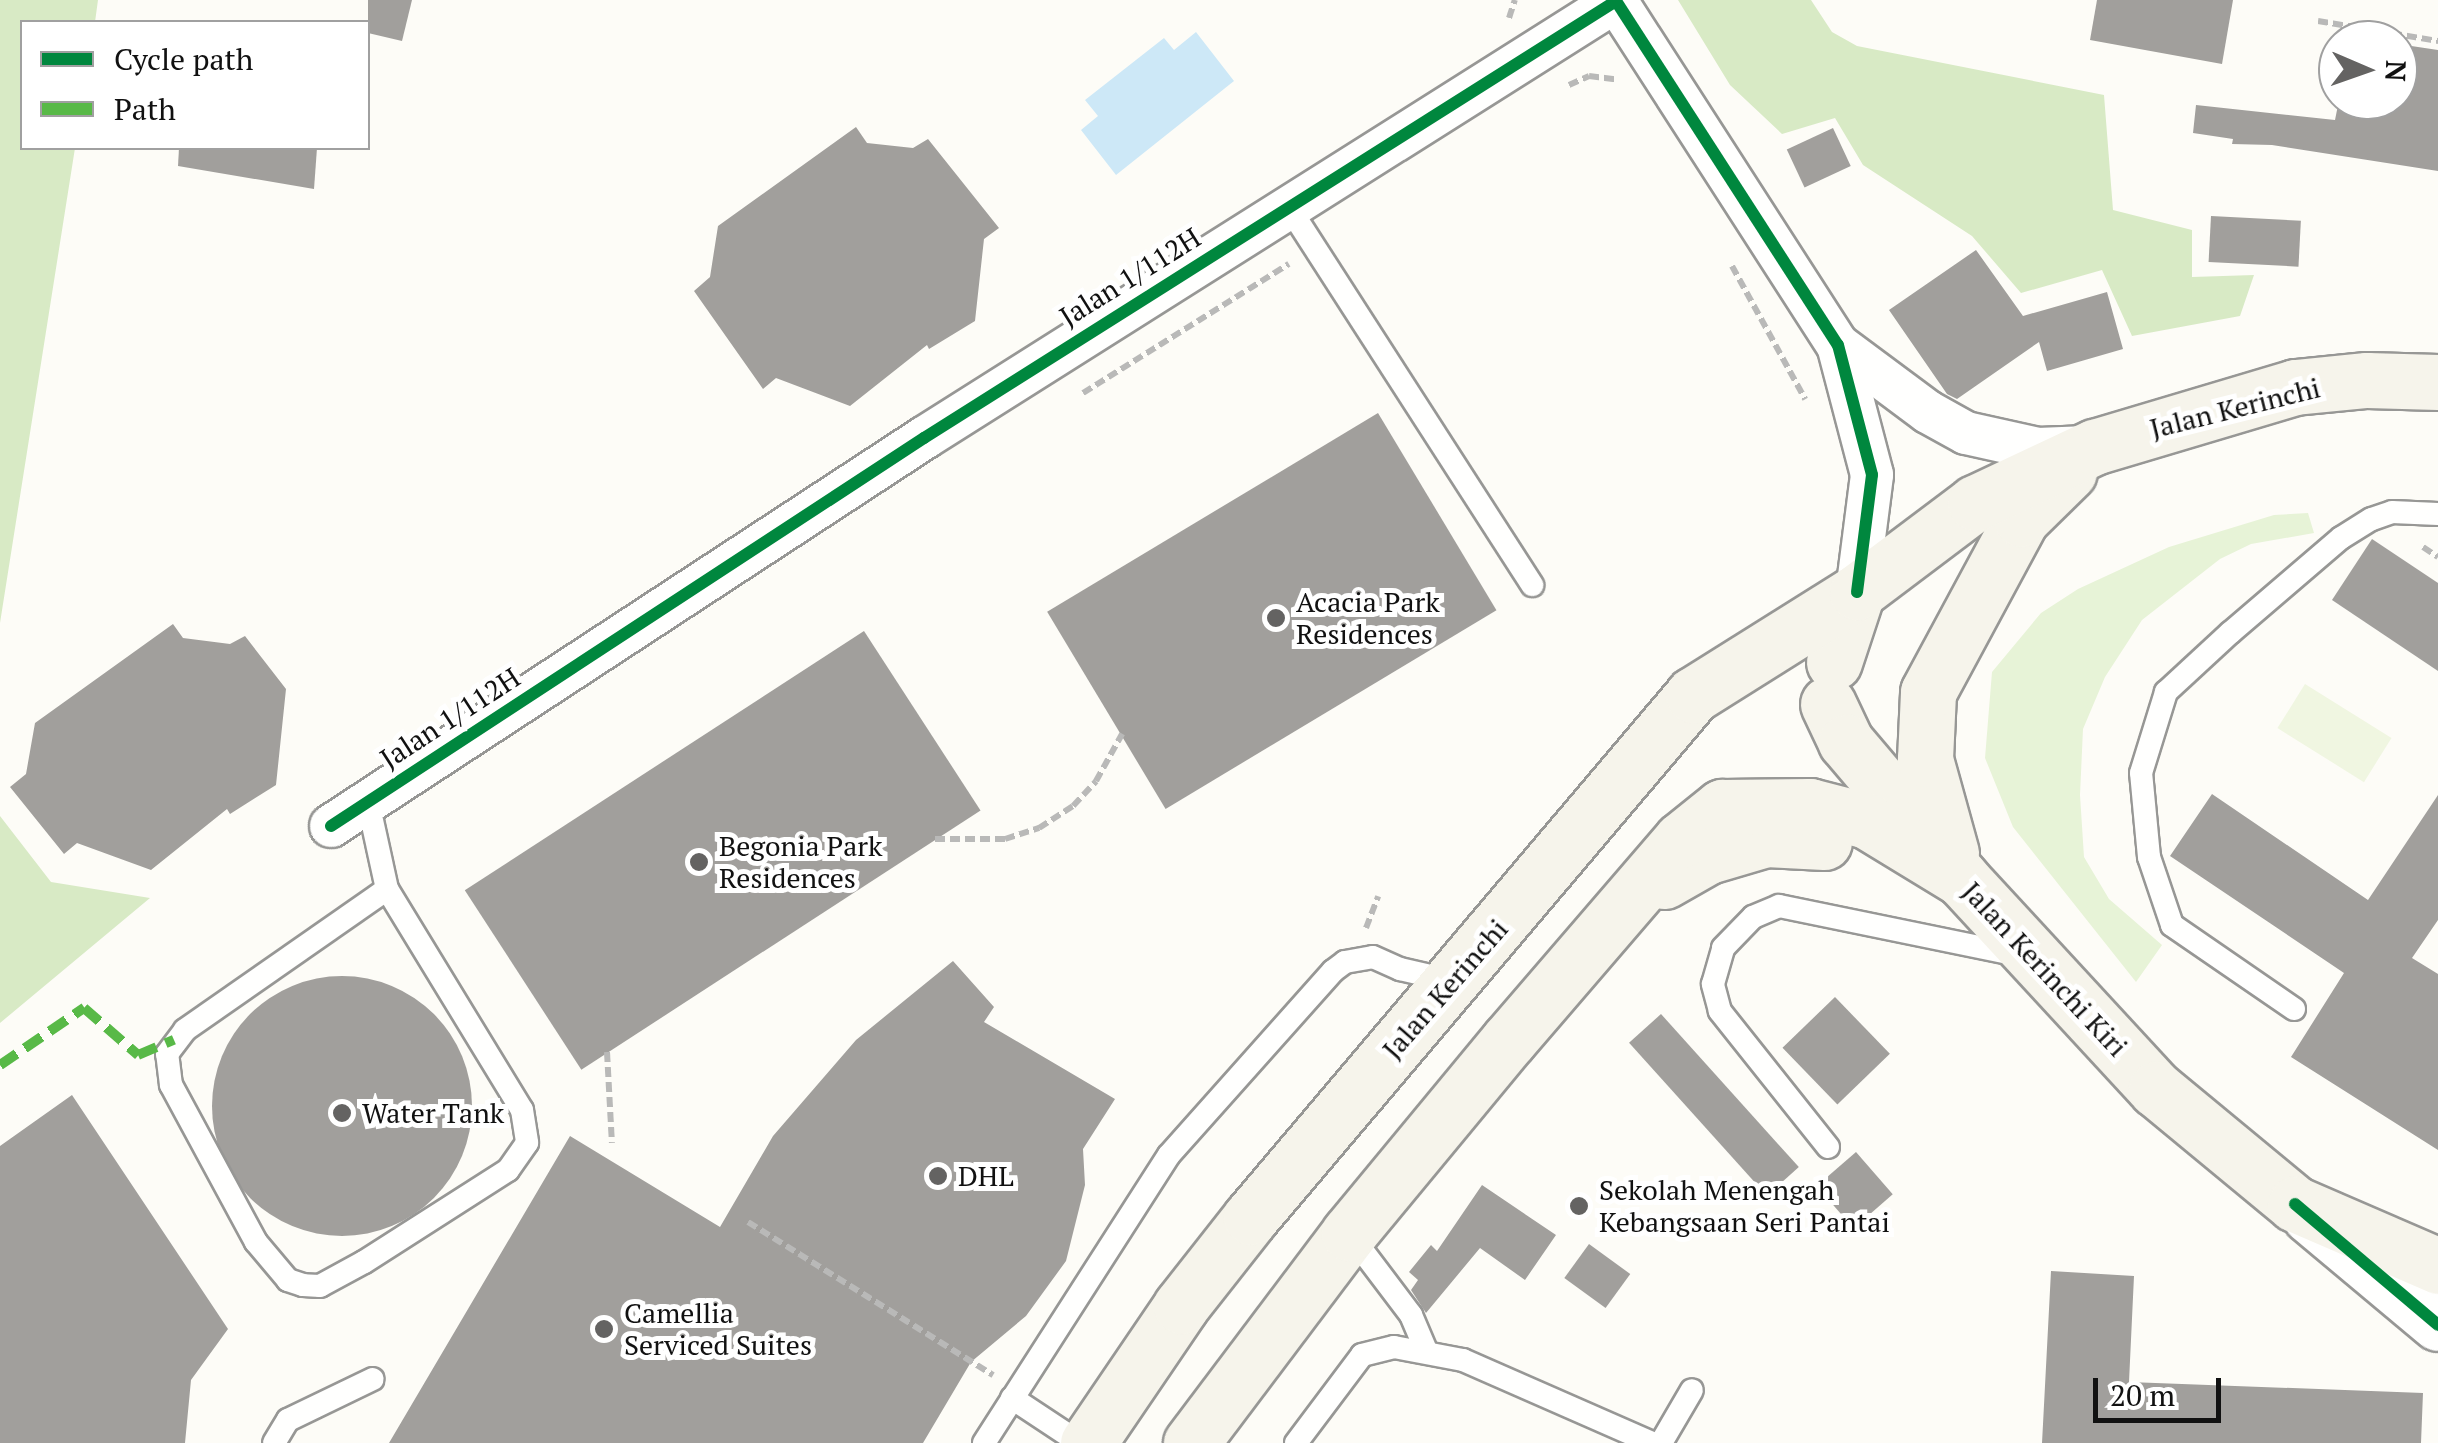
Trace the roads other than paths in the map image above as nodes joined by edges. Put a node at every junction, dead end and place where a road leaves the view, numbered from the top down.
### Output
1 (1616, 0) edge
2 (1288, 206) junction
3 (1838, 344) junction
4 (2438, 382) edge
5 (2094, 447) junction
6 (2438, 514) edge
7 (1532, 585) dead end
8 (1857, 592) junction
9 (368, 802) junction
10 (331, 826) dead end
11 (1962, 879) junction
12 (386, 889) junction
13 (2030, 957) junction
14 (1452, 981) junction
15 (2294, 1009) dead end
16 (1828, 1147) dead end
17 (2295, 1204) junction
18 (1349, 1233) junction
19 (2438, 1266) edge
20 (2438, 1326) edge
21 (1426, 1350) junction
22 (373, 1379) dead end
23 (1692, 1390) dead end
24 (1015, 1394) junction
25 (274, 1443) edge
26 (985, 1443) edge
27 (1080, 1443) edge
28 (1088, 1443) edge
29 (1191, 1443) edge
30 (1296, 1443) edge
31 (1652, 1443) edge
32 (1661, 1443) edge

1 - 2 street, Jalan 1/112H
1 - 3 street, Jalan 1/112H
2 - 7 lane
2 - 9 street, Jalan 1/112H
3 - 5 street
3 - 8 street
4 - 5 main road, Jalan Kerinchi
5 - 8 main road, Jalan Kerinchi
5 - 11 main road, Jalan Kerinchi
6 - 15 lane
8 - 11 main road, Jalan Kerinchi Kiri
8 - 14 main road, Jalan Kerinchi
9 - 10 street, Jalan 1/112H
9 - 12 lane
11 - 13 main road, Jalan Kerinchi Kiri
11 - 18 main road
12 - 12 lane
13 - 16 lane
13 - 17 main road, Jalan Kerinchi Kiri
14 - 24 lane
14 - 28 main road, Jalan Kerinchi
17 - 19 main road, Jalan Kerinchi Kiri
17 - 20 street, Jalan Kerinchi Kiri
18 - 21 lane
18 - 29 main road
21 - 30 lane
21 - 31 lane
22 - 25 lane
23 - 32 lane
24 - 26 lane
24 - 27 lane

